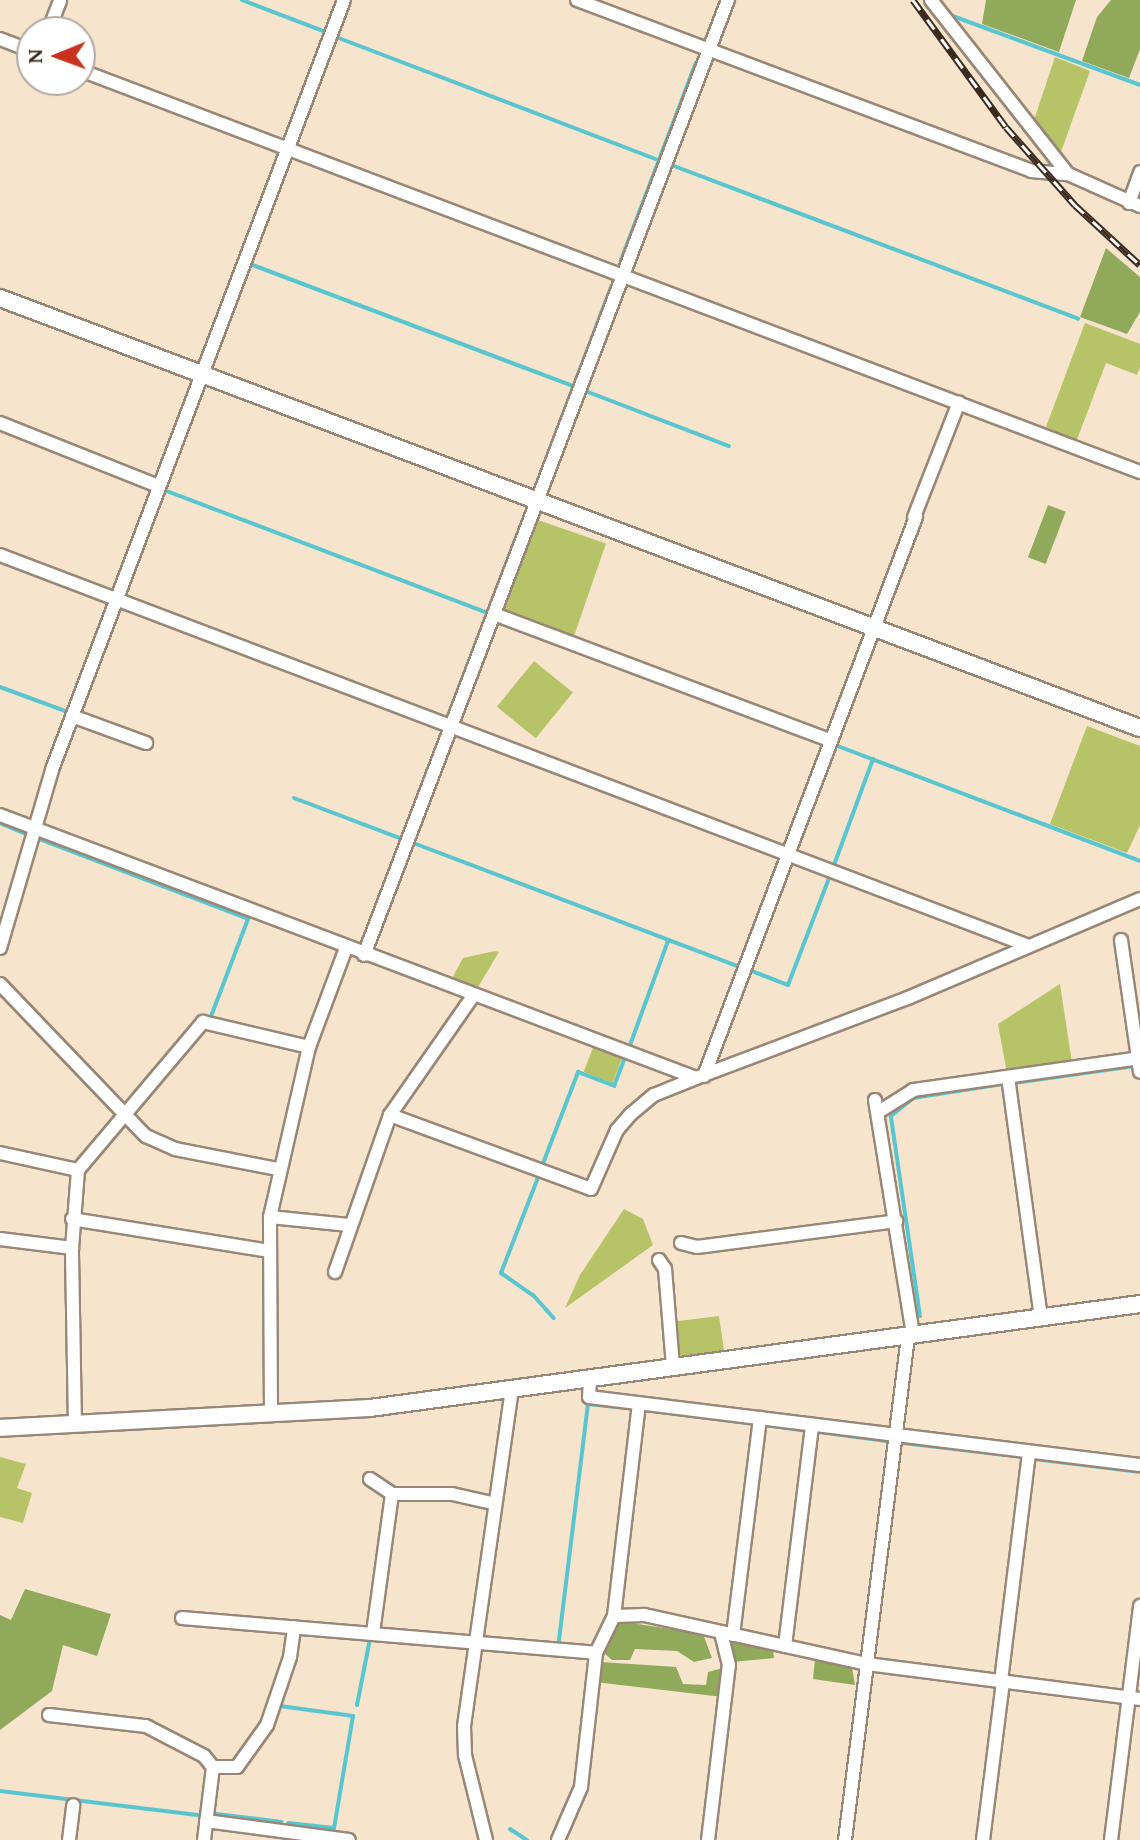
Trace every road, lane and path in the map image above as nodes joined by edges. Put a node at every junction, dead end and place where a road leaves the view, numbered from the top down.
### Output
1 (344, 0) edge
2 (577, 0) edge
3 (728, 0) edge
4 (931, 0) edge
5 (709, 50) junction
6 (96, 76) edge
7 (287, 147) junction
8 (1140, 172) edge
9 (1068, 174) junction
10 (1134, 204) edge
11 (623, 276) junction
12 (0, 298) edge
13 (200, 373) junction
14 (959, 402) junction
15 (0, 423) edge
16 (1140, 472) edge
17 (158, 486) junction
18 (538, 499) junction
19 (0, 555) edge
20 (115, 601) junction
21 (494, 614) junction
22 (875, 626) junction
23 (72, 716) junction
24 (451, 727) junction
25 (1140, 728) edge
26 (831, 741) junction
27 (146, 743) dead end
28 (0, 815) edge
29 (32, 828) junction
30 (788, 853) junction
31 (1140, 899) edge
32 (1121, 940) dead end
33 (1026, 945) junction
34 (0, 948) edge
35 (346, 948) junction
36 (364, 955) junction
37 (0, 984) edge
38 (473, 996) junction
39 (309, 1047) junction
40 (1139, 1058) edge
41 (1140, 1072) edge
42 (700, 1077) junction
43 (1008, 1077) junction
44 (390, 1115) junction
45 (123, 1116) junction
46 (0, 1153) edge
47 (278, 1169) junction
48 (78, 1170) junction
49 (270, 1217) junction
50 (72, 1219) junction
51 (896, 1221) junction
52 (349, 1225) junction
53 (0, 1239) edge
54 (681, 1243) dead end
55 (72, 1248) junction
56 (269, 1251) junction
57 (659, 1260) dead end
58 (335, 1272) dead end
59 (1140, 1304) edge
60 (1041, 1317) junction
61 (910, 1335) junction
62 (673, 1367) junction
63 (590, 1379) junction
64 (512, 1389) junction
65 (639, 1403) junction
66 (271, 1415) junction
67 (760, 1418) junction
68 (75, 1425) junction
69 (812, 1425) junction
70 (0, 1428) edge
71 (896, 1435) junction
72 (1029, 1452) junction
73 (1140, 1465) edge
74 (370, 1479) dead end
75 (392, 1494) junction
76 (492, 1503) junction
77 (1140, 1606) edge
78 (614, 1616) junction
79 (182, 1618) dead end
80 (294, 1627) junction
81 (373, 1633) junction
82 (727, 1633) junction
83 (474, 1642) junction
84 (785, 1646) junction
85 (596, 1653) junction
86 (867, 1664) junction
87 (1002, 1681) junction
88 (1134, 1698) edge
89 (49, 1715) dead end
90 (213, 1767) junction
91 (73, 1805) dead end
92 (206, 1821) junction
93 (69, 1840) edge
94 (204, 1840) edge
95 (349, 1840) edge
96 (486, 1840) edge
97 (558, 1840) edge
98 (708, 1840) edge
99 (845, 1840) edge
100 (983, 1840) edge
101 (1111, 1840) edge

1 - 7 street
2 - 5 street
3 - 5 street
4 - 9 street
5 - 9 street
5 - 11 street
6 - 7 street
7 - 11 street
7 - 13 street
8 - 10 street
9 - 10 street
11 - 14 street
11 - 18 street
12 - 13 street
13 - 17 street
13 - 18 street
14 - 16 street
14 - 22 street
15 - 17 street
17 - 20 street
18 - 21 street
18 - 22 street
19 - 20 street
20 - 23 street
20 - 24 street
21 - 24 street
21 - 26 street
22 - 25 street
22 - 26 street
23 - 27 street
23 - 29 street
24 - 30 street
24 - 36 street
26 - 30 street
28 - 29 street
29 - 34 street
29 - 35 street
30 - 33 street
30 - 42 street
31 - 33 street
32 - 40 street
33 - 42 street
35 - 36 street
35 - 39 street
36 - 38 street
37 - 45 street
38 - 42 street
38 - 44 street
39 - 45 street
39 - 47 street
40 - 41 street
40 - 43 street
42 - 44 street
43 - 51 street
43 - 60 street
44 - 52 street
45 - 47 street
45 - 48 street
46 - 48 street
47 - 49 street
48 - 50 street
49 - 52 street
49 - 56 street
50 - 55 street
50 - 56 street
51 - 54 street
51 - 61 street
52 - 58 street
53 - 55 street
55 - 68 street
56 - 66 street
57 - 62 street
59 - 60 street
60 - 61 street
61 - 62 street
61 - 71 street
62 - 63 street
63 - 64 street
63 - 65 street
64 - 66 street
64 - 76 street
65 - 67 street
65 - 78 street
66 - 68 street
67 - 69 street
67 - 82 street
68 - 70 street
69 - 71 street
69 - 84 street
71 - 72 street
71 - 86 street
72 - 73 street
72 - 87 street
74 - 75 street
75 - 76 street
75 - 81 street
76 - 83 street
77 - 88 street
78 - 82 street
78 - 85 street
79 - 80 street
80 - 81 street
80 - 90 street
81 - 83 street
82 - 84 street
82 - 98 street
83 - 85 street
83 - 96 street
84 - 86 street
85 - 97 street
86 - 87 street
86 - 99 street
87 - 88 street
87 - 100 street
88 - 101 street
89 - 90 street
90 - 92 street
91 - 93 street
92 - 94 street
92 - 95 street

